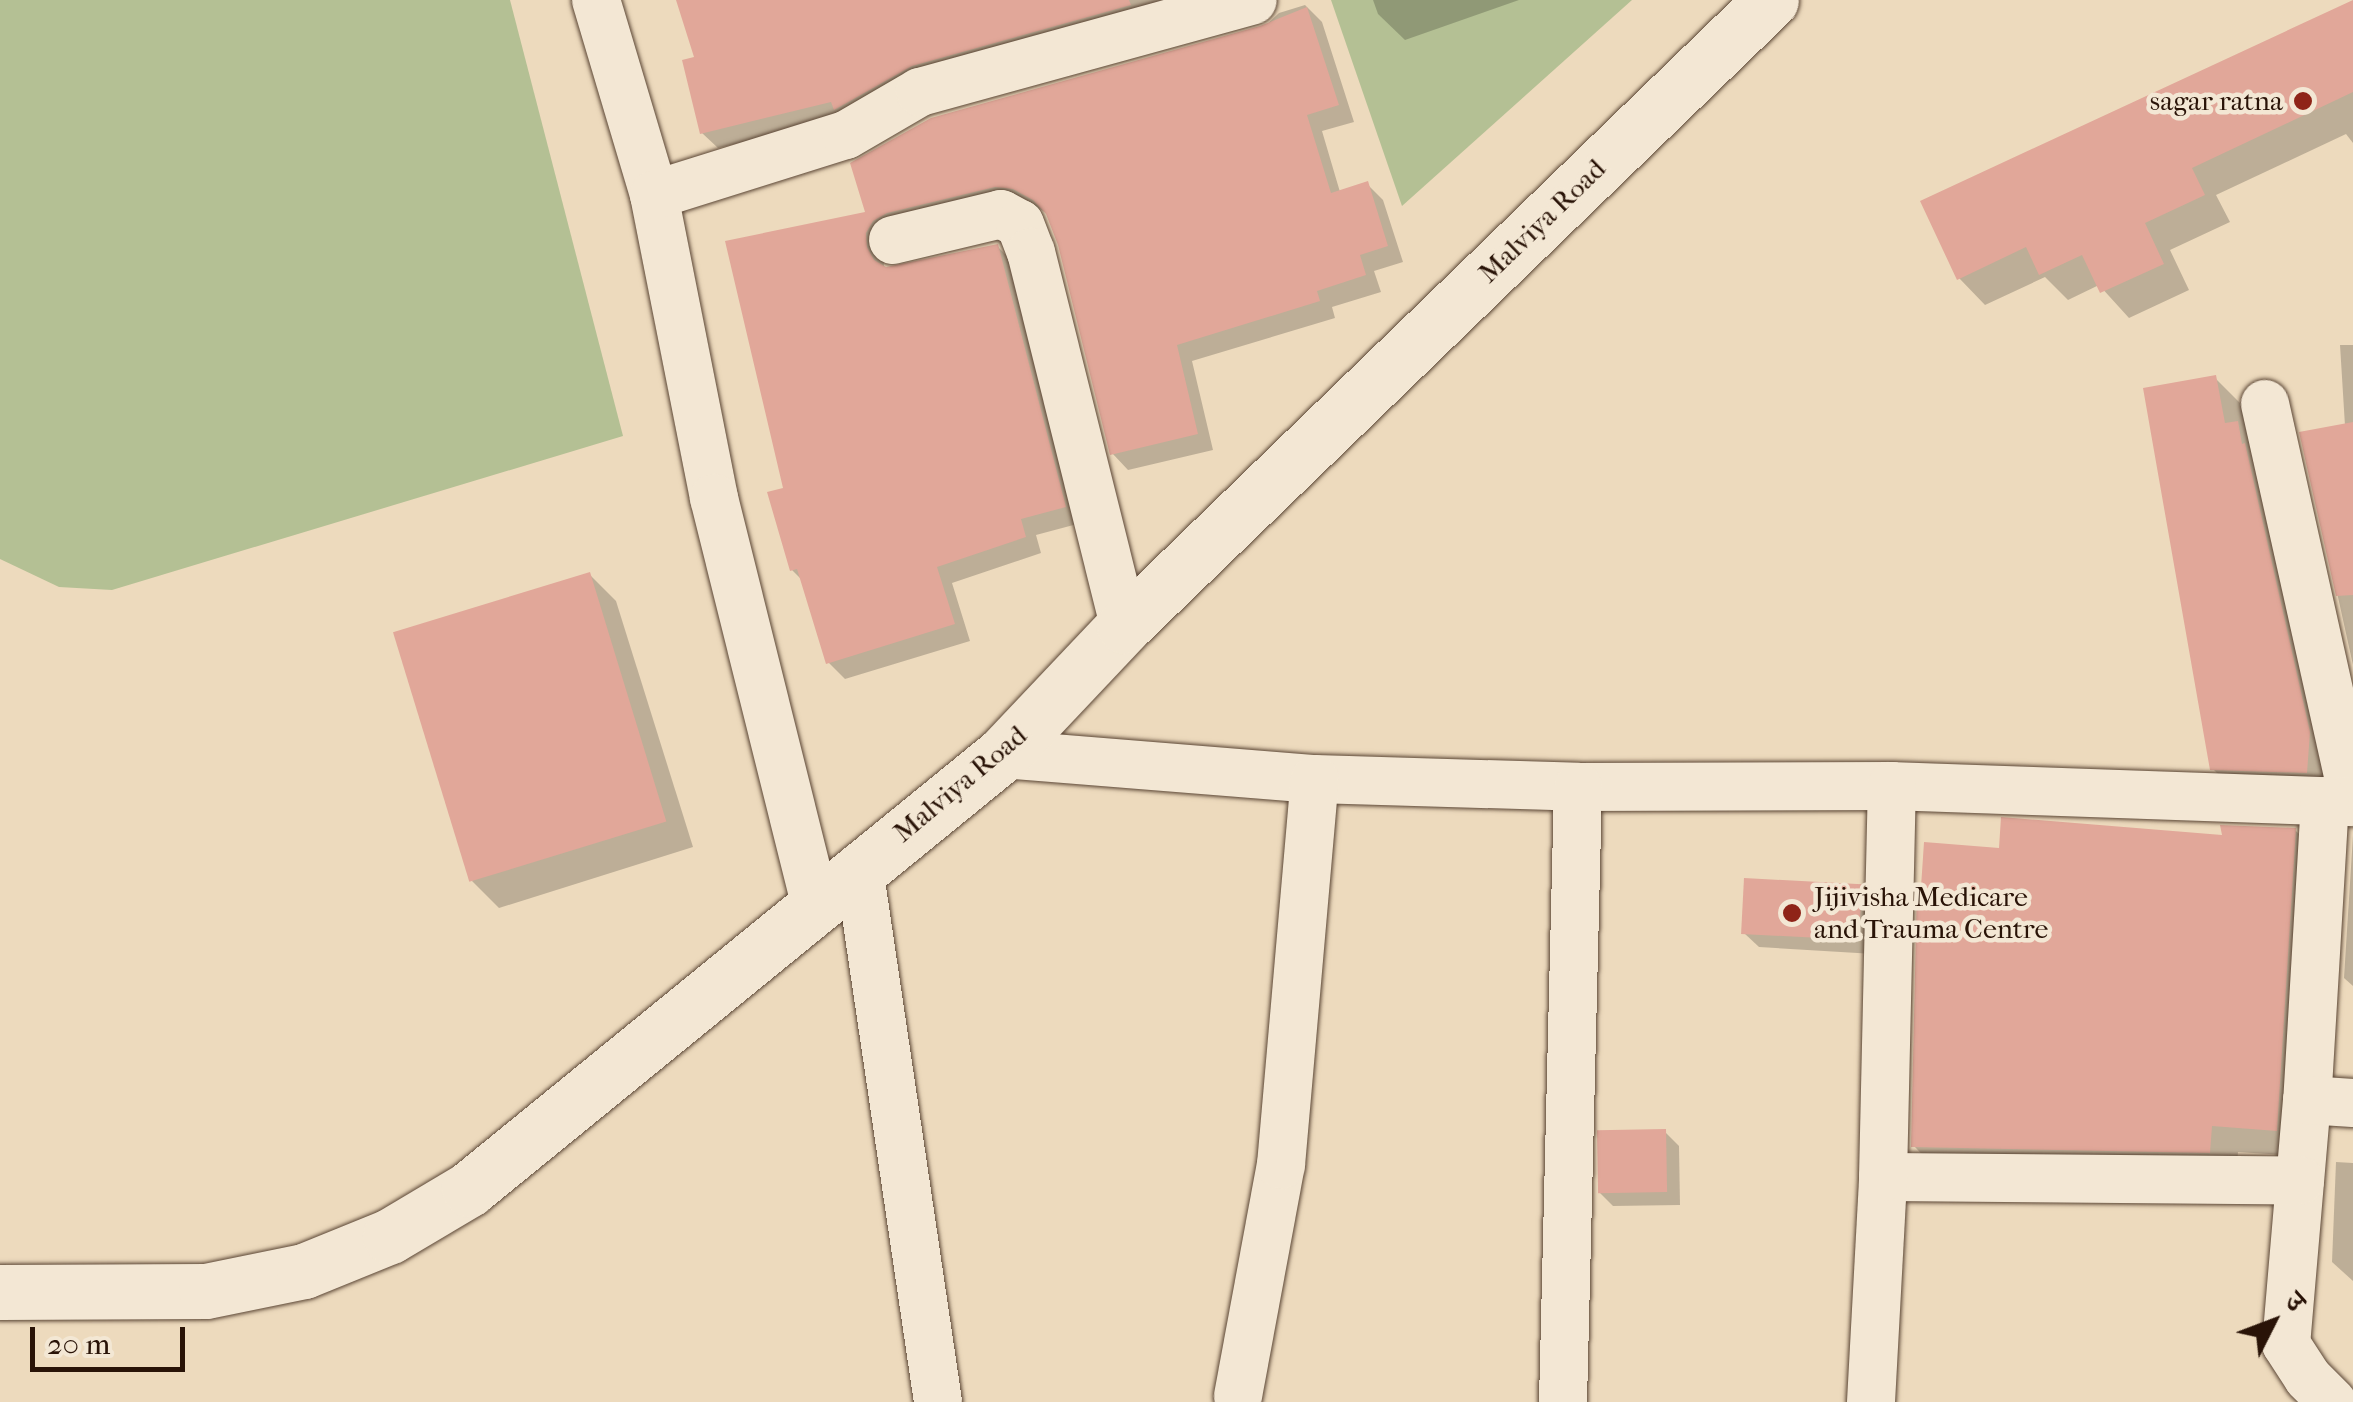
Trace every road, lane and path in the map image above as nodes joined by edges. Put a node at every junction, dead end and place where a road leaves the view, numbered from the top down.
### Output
1 (596, 0) edge
2 (1253, 0) edge
3 (1770, 0) edge
4 (654, 195) junction
5 (894, 240) dead end
6 (2266, 404) dead end
7 (1124, 626) junction
8 (1003, 754) junction
9 (1316, 779) junction
10 (1892, 786) junction
11 (1578, 788) junction
12 (2344, 800) edge
13 (859, 868) junction
14 (815, 903) junction
15 (2330, 1102) edge
16 (1883, 1178) junction
17 (2300, 1182) junction
18 (0, 1292) edge
19 (1238, 1396) dead end
20 (938, 1402) edge
21 (1563, 1402) edge
22 (1871, 1402) edge
23 (2332, 1402) edge

1 - 4 street
2 - 4 street
3 - 7 street, Malviya Road
4 - 14 street
5 - 7 street
6 - 12 street
7 - 8 street, Malviya Road
8 - 9 street
8 - 13 street, Malviya Road
9 - 11 street
9 - 19 street
10 - 11 street
10 - 12 street
10 - 16 street
11 - 21 street
12 - 15 street
13 - 14 street, Malviya Road
13 - 20 street
14 - 18 street, Malviya Road
15 - 17 street
16 - 17 street
16 - 22 street
17 - 23 street

